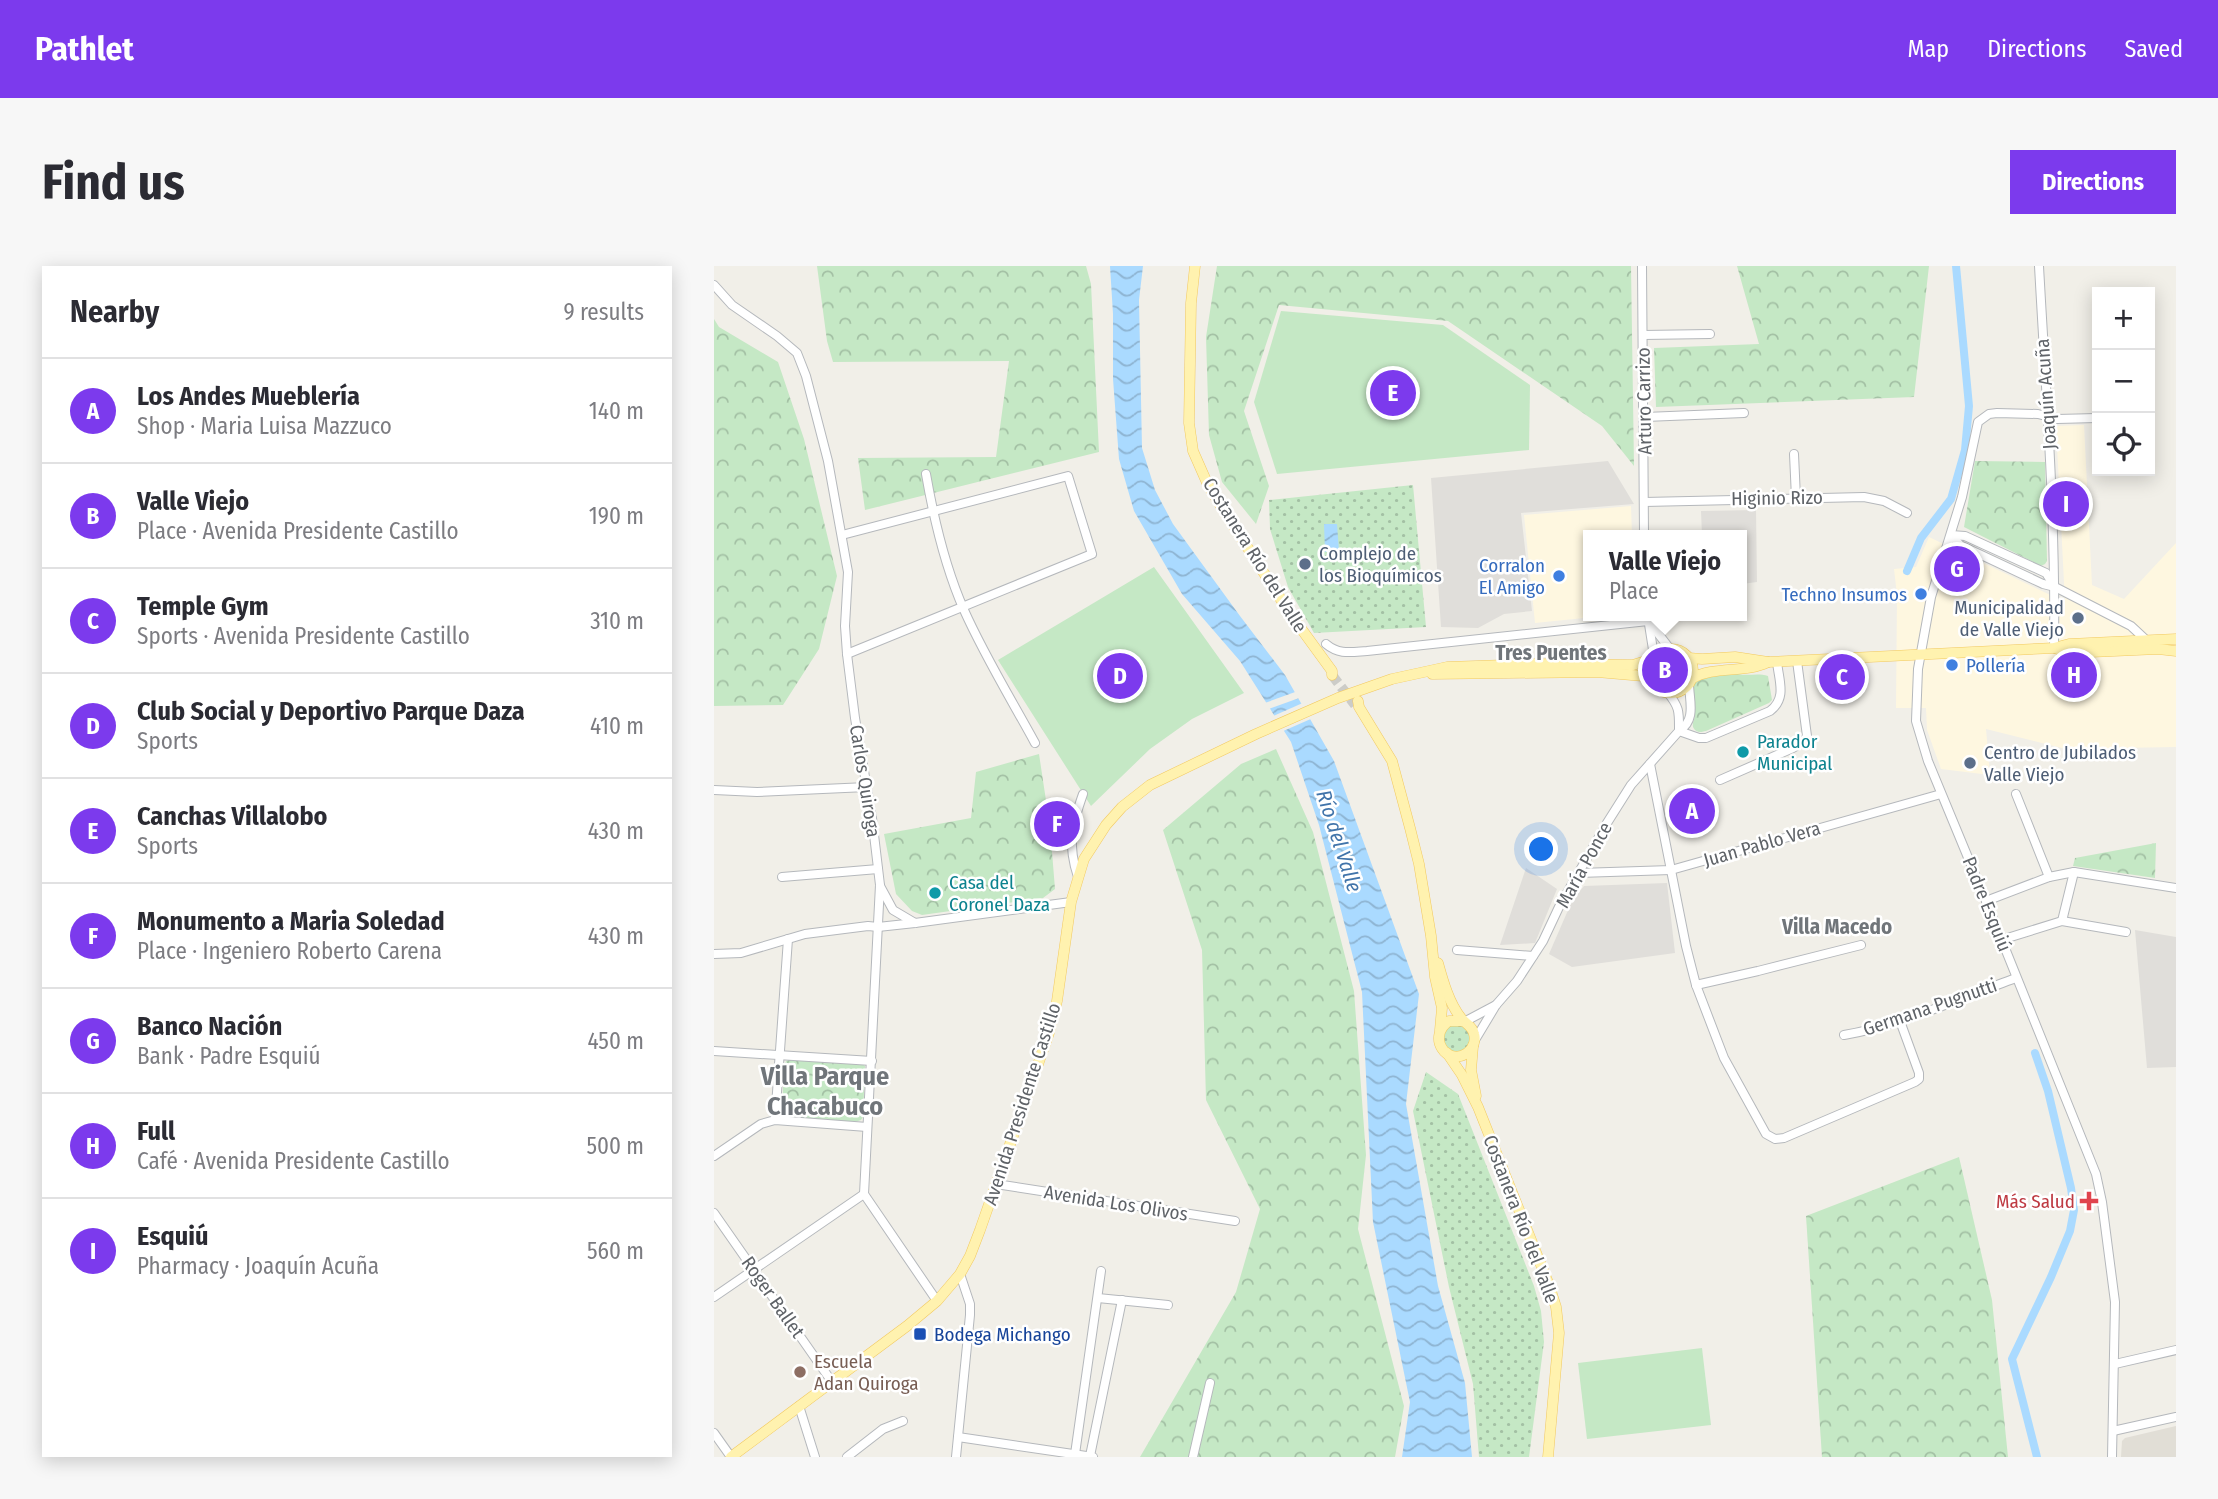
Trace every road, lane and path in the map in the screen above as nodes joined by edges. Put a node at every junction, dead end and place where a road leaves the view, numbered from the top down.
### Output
1 (1195, 266) edge
2 (1642, 266) edge
3 (2039, 266) edge
4 (714, 285) edge
5 (1710, 334) dead end
6 (1643, 335) junction
7 (1744, 413) dead end
8 (1644, 417) junction
9 (2047, 417) junction
10 (2092, 418) edge
11 (1794, 454) dead end
12 (926, 474) dead end
13 (1796, 498) junction
14 (1644, 502) junction
15 (932, 511) junction
16 (1907, 513) dead end
17 (1644, 530) edge
18 (842, 535) junction
19 (1951, 536) junction
20 (2055, 587) junction
21 (962, 607) junction
22 (1622, 621) edge
23 (1648, 621) edge
24 (1650, 621) edge
25 (2176, 639) edge
26 (2146, 640) junction
27 (1326, 644) dead end
28 (2054, 648) junction
29 (1670, 649) junction
30 (2176, 651) edge
31 (847, 654) junction
32 (1921, 654) junction
33 (1653, 658) junction
34 (1689, 658) junction
35 (1797, 660) junction
36 (1773, 662) junction
37 (1333, 673) tunnel mouth
38 (1418, 674) junction
39 (1650, 679) junction
40 (1690, 681) junction
41 (1668, 693) junction
42 (1357, 704) tunnel mouth
43 (1679, 731) junction
44 (1035, 743) dead end
45 (1650, 764) junction
46 (1720, 780) dead end
47 (867, 787) junction
48 (714, 790) edge
49 (2016, 793) dead end
50 (1083, 794) dead end
51 (1941, 794) junction
52 (878, 869) junction
53 (1671, 870) junction
54 (2074, 872) junction
55 (1579, 873) junction
56 (782, 877) dead end
57 (1078, 877) junction
58 (2049, 877) junction
59 (880, 886) junction
60 (2176, 888) edge
61 (1986, 901) junction
62 (1071, 902) junction
63 (2062, 921) junction
64 (915, 923) junction
65 (878, 927) junction
66 (2126, 932) dead end
67 (788, 939) junction
68 (2001, 940) junction
69 (1432, 942) junction
70 (1861, 945) dead end
71 (1457, 950) dead end
72 (714, 954) edge
73 (1533, 956) junction
74 (2016, 978) junction
75 (1696, 985) junction
76 (1496, 1005) junction
77 (1463, 1021) junction
78 (1900, 1021) junction
79 (1440, 1030) junction
80 (1844, 1035) dead end
81 (1474, 1043) junction
82 (714, 1051) edge
83 (1447, 1053) junction
84 (781, 1056) junction
85 (872, 1060) junction
86 (1478, 1107) junction
87 (775, 1120) junction
88 (867, 1127) junction
89 (714, 1156) edge
90 (996, 1184) junction
91 (864, 1194) junction
92 (714, 1213) edge
93 (1236, 1222) dead end
94 (754, 1269) junction
95 (1101, 1271) dead end
96 (960, 1274) junction
97 (714, 1297) edge
98 (1098, 1298) junction
99 (1122, 1300) junction
100 (937, 1301) junction
101 (1168, 1304) dead end
102 (2176, 1350) edge
103 (2115, 1364) junction
104 (832, 1382) junction
105 (1210, 1383) dead end
106 (799, 1406) junction
107 (2176, 1417) edge
108 (902, 1421) dead end
109 (2113, 1431) junction
110 (714, 1433) edge
111 (958, 1437) junction
112 (1076, 1454) junction
113 (731, 1457) edge
114 (815, 1457) edge
115 (847, 1457) edge
116 (956, 1457) edge
117 (1092, 1457) edge
118 (1194, 1457) edge
119 (1548, 1457) edge
120 (2112, 1457) edge

1 - 37 main road, Costanera Río del Valle
2 - 6 street, Arturo Carrizo
3 - 9 street, Joaquín Acuña
4 - 18 street, Carlos Quiroga
5 - 6 street
6 - 8 street, Arturo Carrizo
7 - 8 street
8 - 14 street, Arturo Carrizo
9 - 10 street
9 - 19 street, Padre Esquiú
9 - 20 street, Joaquín Acuña
11 - 13 street
12 - 15 street
13 - 14 street, Higinio Rizo
13 - 16 street, Higinio Rizo
14 - 17 street, Arturo Carrizo
15 - 18 street
15 - 21 street
15 - 21 street
18 - 31 street, Carlos Quiroga
19 - 20 street
19 - 32 street, Padre Esquiú
20 - 26 street
20 - 28 street, Joaquín Acuña
21 - 31 street
21 - 44 street
22 - 27 street
23 - 33 street
24 - 29 street
25 - 26 main road
26 - 28 main road
28 - 30 main road
28 - 32 main road
29 - 33 main road
29 - 34 main road
31 - 47 street, Carlos Quiroga
32 - 35 main road
32 - 51 street, Padre Esquiú
33 - 38 main road, Avenida Presidente Castillo
33 - 39 main road
34 - 36 main road
34 - 40 main road
35 - 36 main road
35 - 46 street
36 - 40 main road
36 - 43 street
38 - 39 main road, Avenida Presidente Castillo
38 - 57 main road, Avenida Presidente Castillo
39 - 41 main road
40 - 41 main road
40 - 43 street, María Ponce
41 - 43 street
42 - 69 main road
43 - 45 street, María Ponce
45 - 53 street
45 - 55 street, María Ponce
47 - 48 street
47 - 52 street, Carlos Quiroga
49 - 58 street
50 - 57 street
51 - 53 street, Juan Pablo Vera
51 - 61 street, Padre Esquiú
52 - 56 street
52 - 59 street, Carlos Quiroga
53 - 55 street, Juan Pablo Vera
53 - 75 street
54 - 58 street
54 - 60 street
54 - 63 street
55 - 73 street, María Ponce
57 - 62 main road, Avenida Presidente Castillo
58 - 61 street
59 - 64 street
59 - 65 street, Carlos Quiroga
61 - 68 street, Padre Esquiú
62 - 64 street
62 - 90 main road, Avenida Presidente Castillo
63 - 66 street
63 - 68 street
64 - 65 street
65 - 67 street
65 - 85 street, Carlos Quiroga
67 - 72 street
67 - 84 street
68 - 74 street, Padre Esquiú
69 - 77 main road
69 - 79 main road
70 - 75 street
71 - 73 street
73 - 76 street, María Ponce
74 - 78 street, Germana Pugnutti
74 - 103 street, Padre Esquiú
75 - 78 street
76 - 77 street, María Ponce
76 - 81 street, María Ponce
77 - 79 main road
77 - 81 main road
78 - 80 street, Germana Pugnutti
79 - 83 main road
81 - 83 main road
81 - 86 main road, Costanera Río del Valle
82 - 84 street
83 - 86 main road, Costanera Río del Valle
84 - 85 street
84 - 87 street
85 - 88 street, Carlos Quiroga
86 - 119 main road, Costanera Río del Valle
87 - 88 street
87 - 89 street
88 - 91 street, Carlos Quiroga
90 - 93 street, Avenida Los Olivos
90 - 96 main road, Avenida Presidente Castillo
91 - 94 street
91 - 100 street
92 - 94 street, Roger Ballet
94 - 97 street
94 - 104 street, Roger Ballet
95 - 98 street
96 - 100 main road, Avenida Presidente Castillo
96 - 111 street
98 - 99 street
98 - 112 street
99 - 101 street
99 - 117 street
100 - 104 main road, Avenida Presidente Castillo
102 - 103 street
103 - 109 street, Padre Esquiú
104 - 106 main road, Avenida Presidente Castillo
105 - 118 street
106 - 113 main road, Avenida Presidente Castillo
106 - 114 street
107 - 109 street
108 - 115 street
109 - 120 street, Padre Esquiú
110 - 113 street
111 - 112 street
111 - 116 street
112 - 117 street

